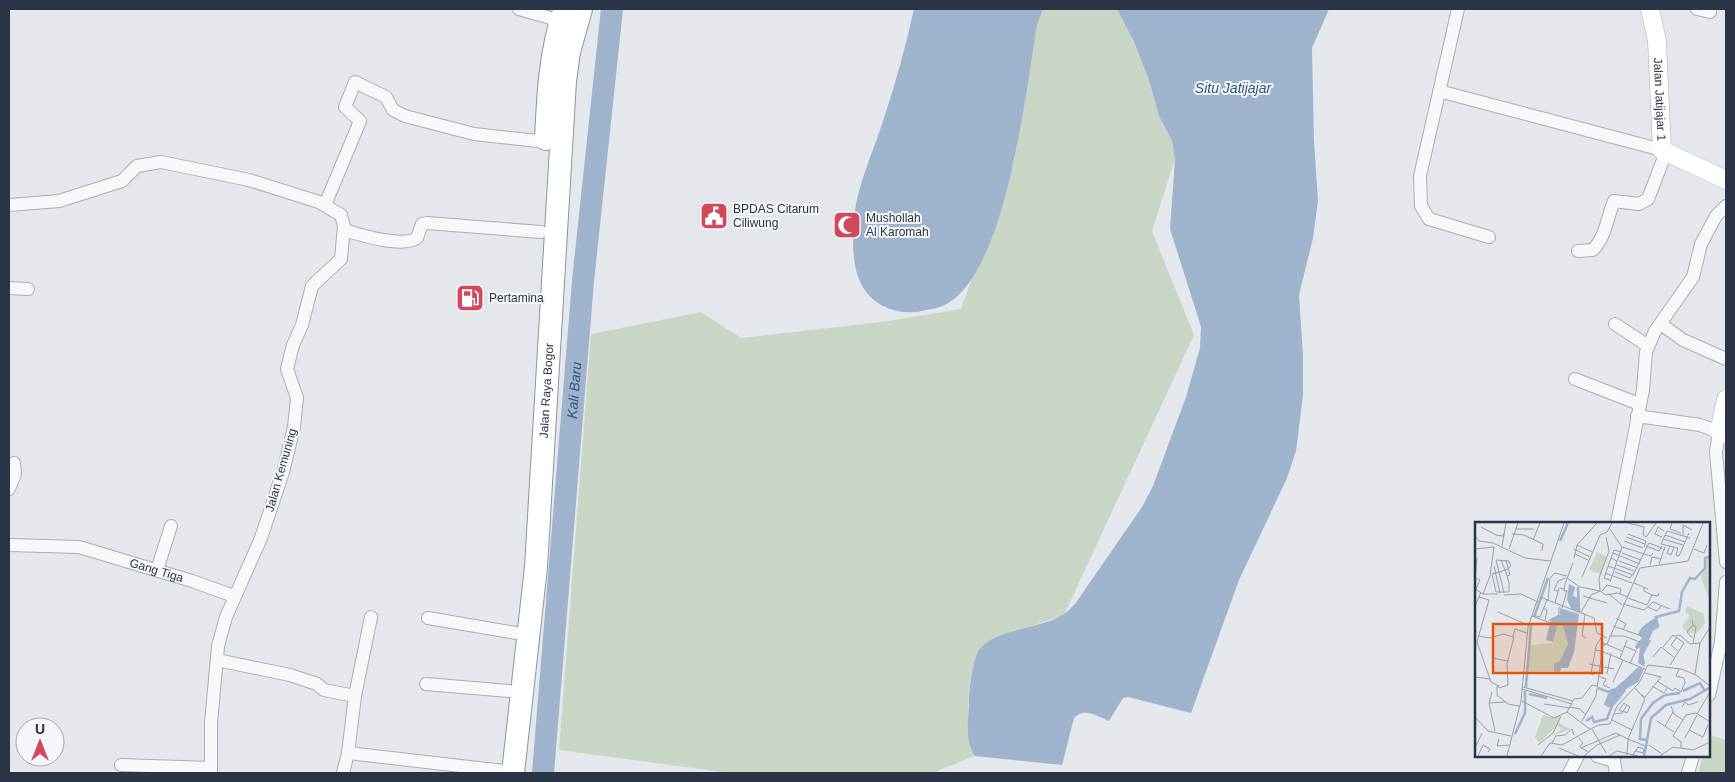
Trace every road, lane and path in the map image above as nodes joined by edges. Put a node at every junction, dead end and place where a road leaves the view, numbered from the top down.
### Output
1 (520, 9) edge
2 (581, 9) edge
3 (1458, 9) edge
4 (1650, 9) edge
5 (563, 15) edge
6 (1439, 91) junction
7 (546, 142) junction
8 (1664, 151) junction
9 (1726, 180) edge
10 (9, 205) edge
11 (325, 205) junction
12 (1726, 206) edge
13 (344, 230) junction
14 (541, 232) junction
15 (1489, 237) dead end
16 (1578, 251) dead end
17 (9, 288) edge
18 (28, 289) dead end
19 (544, 318) junction
20 (1615, 324) dead end
21 (1661, 324) junction
22 (1648, 346) junction
23 (1726, 359) edge
24 (1575, 379) dead end
25 (1726, 400) edge
26 (1638, 410) junction
27 (1722, 433) edge
28 (14, 463) dead end
29 (9, 489) edge
30 (1617, 522) edge
31 (171, 526) dead end
32 (9, 545) edge
33 (1726, 562) edge
34 (157, 570) junction
35 (1726, 582) edge
36 (234, 596) junction
37 (371, 617) dead end
38 (428, 618) dead end
39 (516, 633) junction
40 (217, 660) junction
41 (1717, 671) edge
42 (426, 684) dead end
43 (509, 691) junction
44 (1710, 692) edge
45 (355, 696) junction
46 (348, 753) junction
47 (1577, 757) edge
48 (1600, 757) edge
49 (1692, 757) edge
50 (121, 765) dead end
51 (211, 771) edge
52 (506, 772) edge
53 (343, 773) edge
54 (1569, 773) edge
55 (1616, 773) edge
56 (1688, 773) edge

1 - 5 street
2 - 19 highway, Jalan Raya Bogor
3 - 6 street
4 - 8 street, Jalan Jatijajar 1
5 - 7 highway, Jalan Raya Bogor
6 - 8 street
6 - 15 street
7 - 11 street
7 - 14 highway, Jalan Raya Bogor
8 - 9 street, Jalan Jatijajar 1
8 - 16 street
10 - 11 street
11 - 13 street
12 - 21 street
13 - 14 street
13 - 36 street, Jalan Kemuning
14 - 19 highway, Jalan Raya Bogor
17 - 18 street
19 - 39 highway, Jalan Raya Bogor
19 - 52 highway, Jalan Raya Bogor
20 - 22 street
21 - 22 street
21 - 23 street
22 - 26 street
24 - 26 street
25 - 27 street
26 - 27 street
26 - 30 street
27 - 33 street
28 - 29 street
31 - 34 street
32 - 34 street, Gang Tiga
34 - 36 street, Gang Tiga
35 - 41 street
36 - 40 street, Jalan Kemuning
37 - 45 street
38 - 39 street
39 - 43 highway, Jalan Raya Bogor
40 - 45 street
40 - 51 street, Jalan Kemuning
41 - 44 street
42 - 43 street
43 - 52 highway, Jalan Raya Bogor
45 - 46 street
46 - 52 street
46 - 53 street
47 - 54 street
48 - 55 street
49 - 56 street
50 - 51 street

